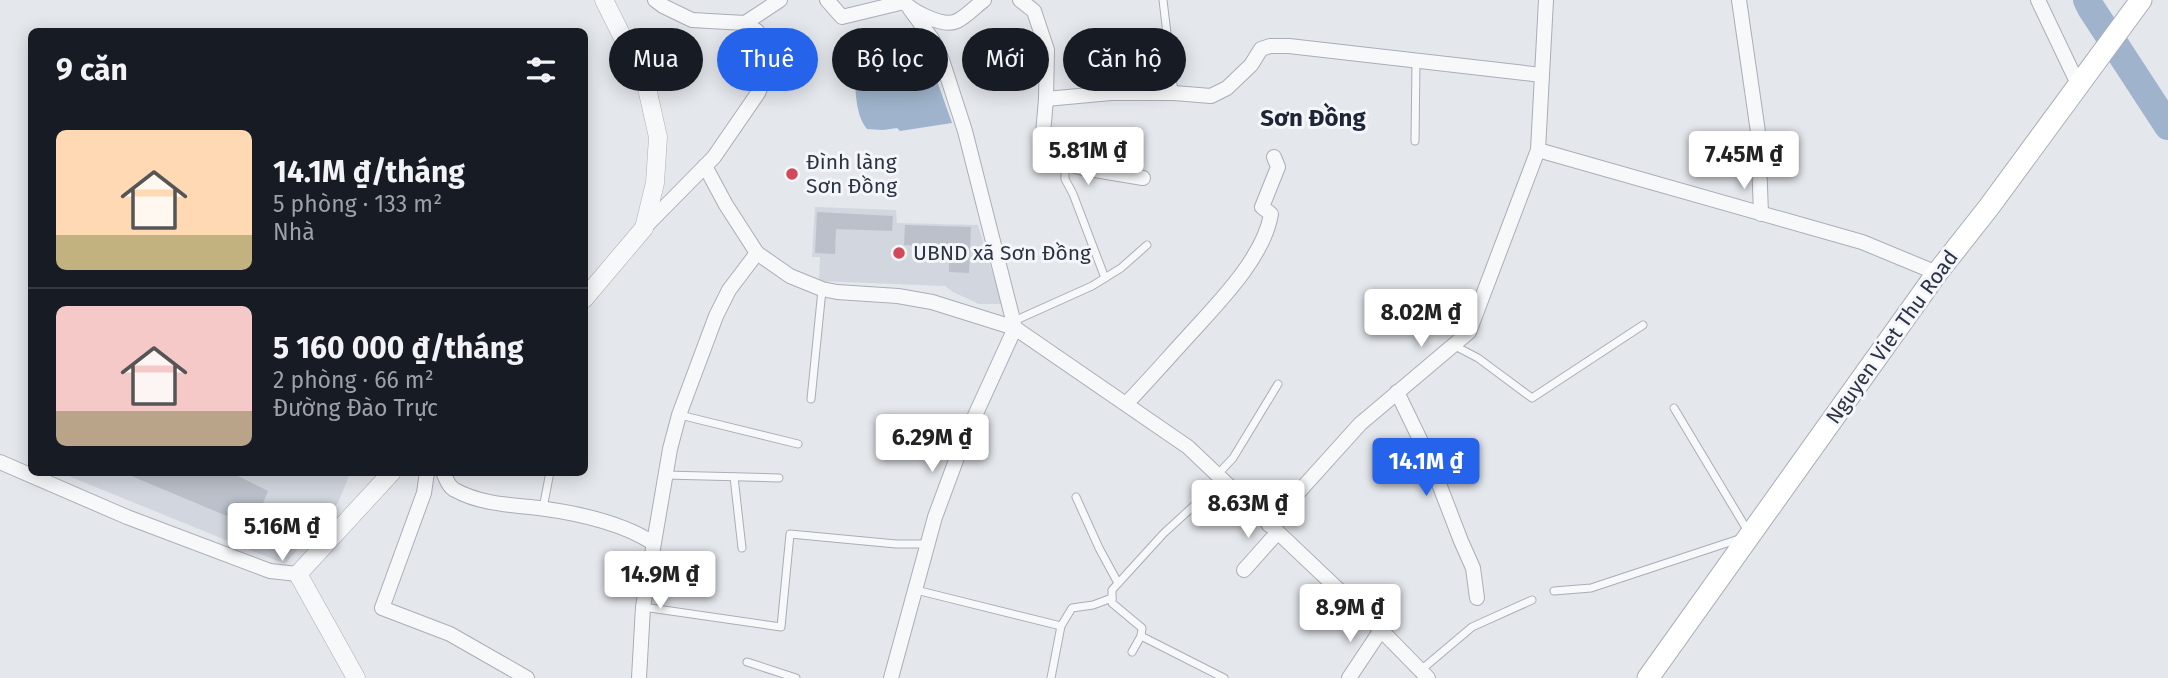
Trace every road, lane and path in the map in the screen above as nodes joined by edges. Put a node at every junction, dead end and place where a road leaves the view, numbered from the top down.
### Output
1 (604, 0) edge
2 (655, 0) edge
3 (780, 0) edge
4 (827, 0) edge
5 (984, 0) edge
6 (1020, 0) edge
7 (1163, 0) edge
8 (1546, 0) edge
9 (1739, 0) edge
10 (2038, 0) edge
11 (905, 4) edge
12 (2135, 9) edge
13 (745, 23) junction
14 (1416, 61) junction
15 (1542, 75) junction
16 (2083, 77) junction
17 (1174, 93) junction
18 (1046, 99) junction
19 (1415, 141) dead end
20 (1538, 150) junction
21 (1274, 157) dead end
22 (1065, 163) junction
23 (705, 166) junction
24 (1143, 178) dead end
25 (1761, 214) junction
26 (644, 228) junction
27 (1147, 245) dead end
28 (757, 253) junction
29 (1937, 273) junction
30 (1105, 278) junction
31 (822, 289) junction
32 (588, 294) edge
33 (1014, 324) junction
34 (1643, 325) dead end
35 (1453, 345) junction
36 (1278, 384) dead end
37 (1397, 393) junction
38 (811, 399) dead end
39 (1126, 404) junction
40 (1674, 408) dead end
41 (679, 415) junction
42 (798, 444) dead end
43 (0, 462) edge
44 (28, 474) edge
45 (664, 475) junction
46 (32, 476) edge
47 (388, 476) edge
48 (426, 476) edge
49 (445, 476) edge
50 (549, 476) edge
51 (734, 477) junction
52 (779, 478) dead end
53 (1219, 478) junction
54 (1076, 496) dead end
55 (543, 509) junction
56 (1273, 529) junction
57 (1750, 535) junction
58 (653, 543) junction
59 (928, 544) junction
60 (742, 548) dead end
61 (1244, 570) dead end
62 (298, 574) junction
63 (1118, 583) junction
64 (916, 590) junction
65 (1555, 591) dead end
66 (1112, 598) junction
67 (1477, 598) dead end
68 (1532, 600) dead end
69 (643, 607) junction
70 (1061, 626) junction
71 (1381, 631) junction
72 (1141, 636) junction
73 (1132, 652) dead end
74 (747, 662) dead end
75 (1424, 674) edge
76 (356, 678) edge
77 (527, 678) edge
78 (639, 678) edge
79 (796, 678) edge
80 (891, 678) edge
81 (1051, 678) edge
82 (1224, 678) edge
83 (1349, 678) edge
84 (1648, 678) edge

1 - 26 street
2 - 13 street
3 - 13 street
4 - 11 street
5 - 11 street
6 - 18 street
7 - 17 lane
8 - 15 street
9 - 25 street
10 - 16 street
11 - 33 street
12 - 16 main road, Nguyen Viet Thu Road
13 - 23 street
14 - 15 street
14 - 17 street
14 - 19 lane
15 - 20 street
16 - 29 main road, Nguyen Viet Thu Road
17 - 18 street
18 - 22 street
20 - 25 street
20 - 35 street
21 - 39 street
22 - 24 street
22 - 30 lane
23 - 26 street
23 - 28 street
25 - 29 street
26 - 32 street
27 - 30 lane
28 - 31 street
28 - 41 street
29 - 57 main road, Nguyen Viet Thu Road
30 - 33 lane
31 - 33 street
31 - 38 lane
33 - 39 street
33 - 59 street
34 - 35 lane
35 - 37 street
36 - 53 lane
37 - 56 street
37 - 67 street
39 - 53 street
40 - 57 lane
41 - 42 lane
41 - 45 street
43 - 44 street
45 - 51 lane
45 - 58 street
46 - 62 street
47 - 62 street
48 - 77 street
49 - 55 street
50 - 55 lane
51 - 52 lane
51 - 60 lane
53 - 56 street
53 - 63 lane
54 - 63 lane
55 - 58 street
56 - 61 street
56 - 71 street
57 - 65 lane
57 - 84 main road, Nguyen Viet Thu Road
58 - 69 street
59 - 64 street
59 - 69 lane
62 - 76 street
63 - 66 lane
64 - 70 lane
64 - 80 street
66 - 70 lane
66 - 72 lane
68 - 75 lane
69 - 78 street
70 - 81 lane
71 - 75 street
71 - 83 street
72 - 73 lane
72 - 82 lane
74 - 79 lane

